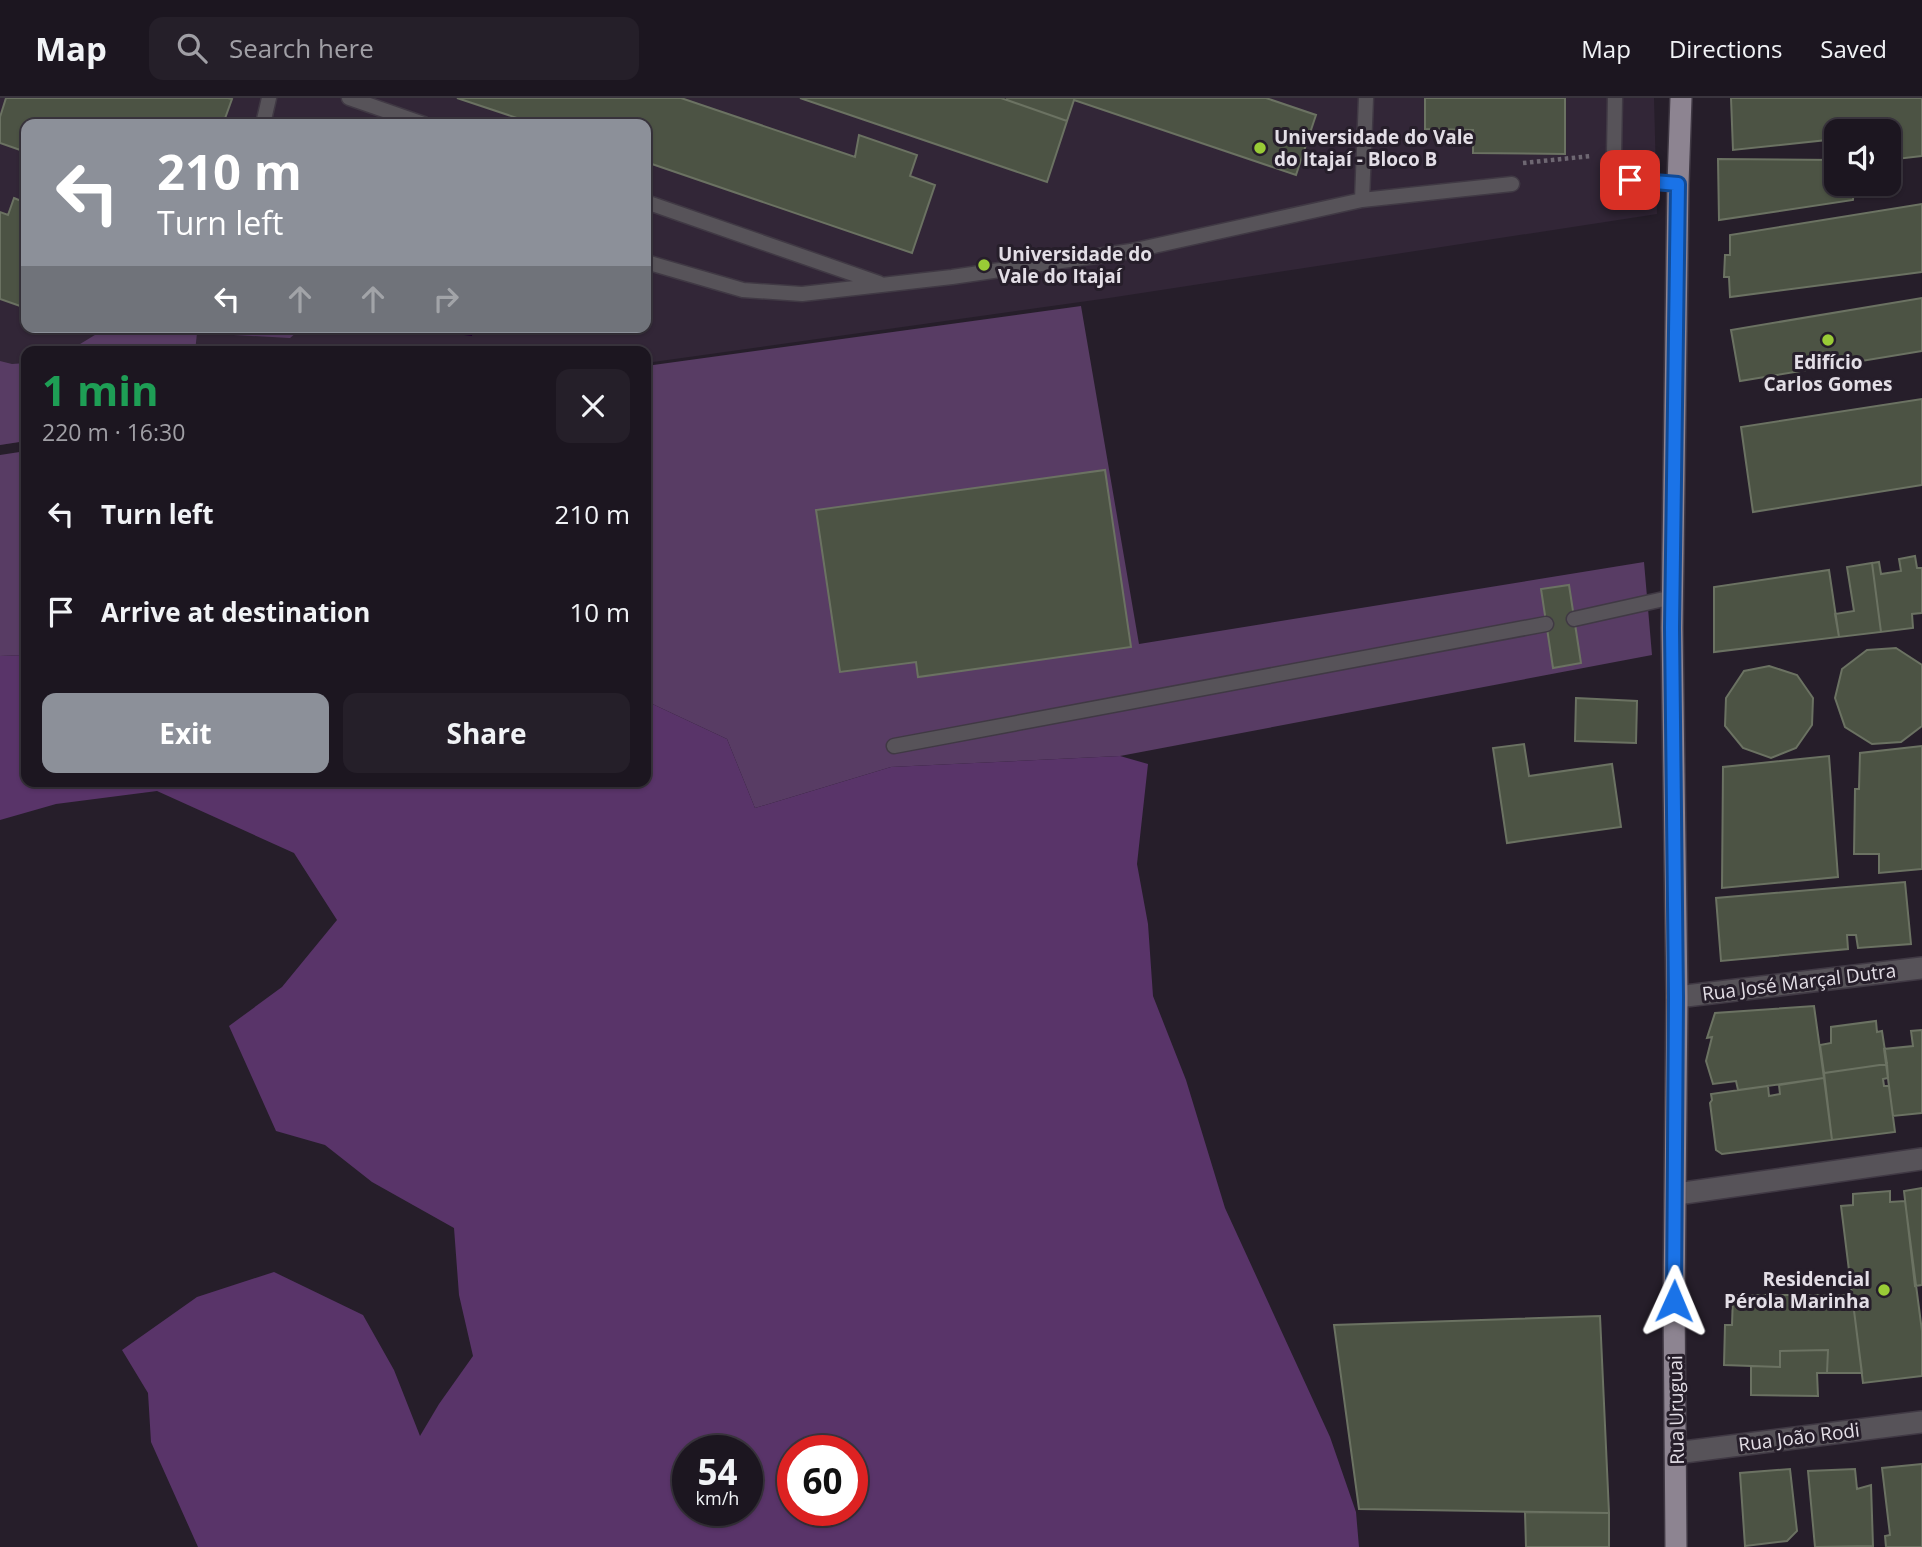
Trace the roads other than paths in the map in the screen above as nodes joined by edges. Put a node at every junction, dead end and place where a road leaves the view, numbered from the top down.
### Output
1 (269, 98) edge
2 (349, 98) edge
3 (1366, 98) edge
4 (1615, 98) edge
5 (1681, 98) edge
6 (264, 119) edge
7 (410, 119) edge
8 (1512, 184) dead end
9 (1678, 184) junction
10 (1363, 200) junction
11 (651, 204) edge
12 (651, 263) edge
13 (884, 285) junction
14 (1673, 597) junction
15 (1574, 619) dead end
16 (1546, 624) dead end
17 (894, 746) dead end
18 (1922, 968) edge
19 (1676, 997) junction
20 (1922, 1159) edge
21 (1676, 1194) junction
22 (1922, 1422) edge
23 (1676, 1453) junction
24 (1676, 1547) edge

1 - 6 lane
2 - 7 lane
3 - 10 lane
4 - 9 lane
5 - 9 main road, Rua Uruguai
8 - 10 lane
9 - 14 main road, Rua Uruguai
10 - 13 lane
11 - 13 lane
12 - 13 lane
14 - 15 lane
14 - 19 main road, Rua Uruguai
16 - 17 lane
18 - 19 street, Rua José Marçal Dutra
19 - 21 main road, Rua Uruguai
20 - 21 street
21 - 23 main road, Rua Uruguai
22 - 23 street, Rua João Rodi
23 - 24 main road, Rua Uruguai

